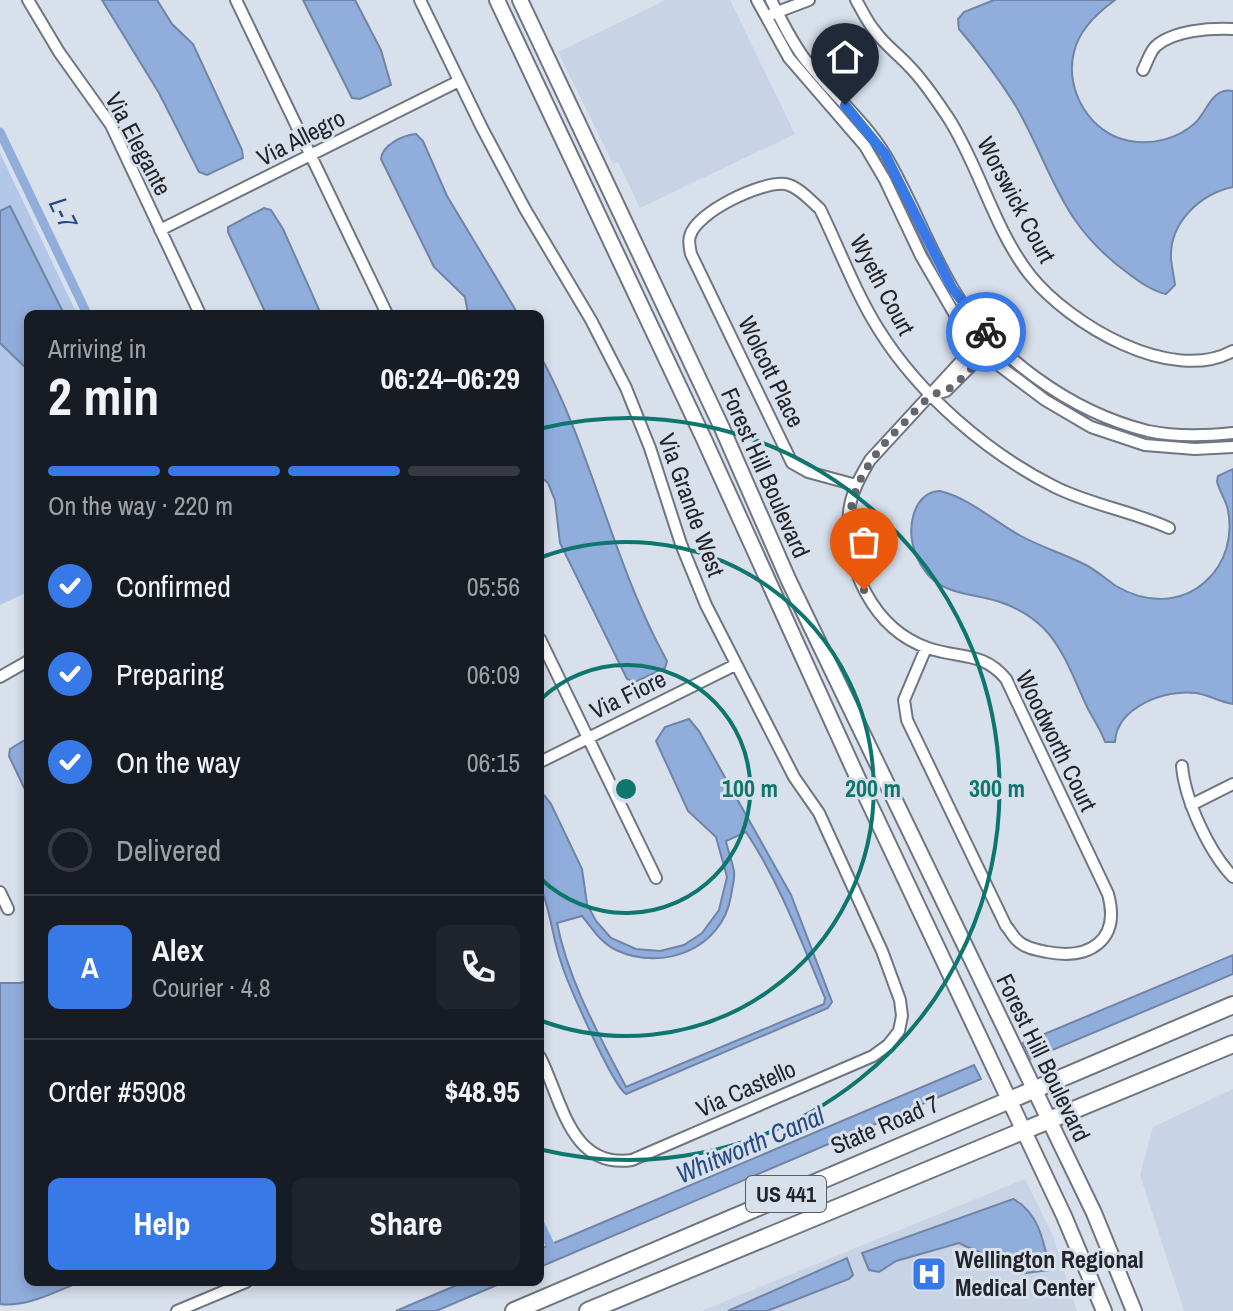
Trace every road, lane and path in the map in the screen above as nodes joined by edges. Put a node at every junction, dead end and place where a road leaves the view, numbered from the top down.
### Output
1 (28, 0) edge
2 (236, 0) edge
3 (420, 0) edge
4 (497, 0) edge
5 (520, 0) edge
6 (809, 0) edge
7 (856, 0) edge
8 (765, 1) edge
9 (777, 11) junction
10 (766, 16) junction
11 (1233, 29) edge
12 (1143, 70) dead end
13 (459, 81) junction
14 (312, 155) junction
15 (160, 230) junction
16 (689, 237) joint
17 (198, 310) edge
18 (385, 310) edge
19 (991, 337) junction
20 (976, 344) junction
21 (1233, 351) edge
22 (984, 354) junction
23 (933, 395) junction
24 (1233, 433) edge
25 (1233, 447) edge
26 (856, 485) junction
27 (1169, 528) dead end
28 (544, 647) edge
29 (926, 648) junction
30 (24, 663) edge
31 (735, 665) junction
32 (0, 677) edge
33 (588, 737) junction
34 (544, 760) edge
35 (1182, 766) dead end
36 (1233, 784) edge
37 (1191, 805) junction
38 (1233, 877) edge
39 (656, 878) dead end
40 (0, 892) edge
41 (8, 909) dead end
42 (1233, 1005) edge
43 (899, 1031) joint
44 (1233, 1044) edge
45 (544, 1066) edge
46 (1033, 1088) junction
47 (1008, 1099) junction
48 (1049, 1120) junction
49 (1023, 1131) junction
50 (236, 1286) edge
51 (177, 1311) edge
52 (514, 1311) edge
53 (588, 1311) edge
54 (1104, 1311) edge
55 (1134, 1311) edge

1 - 15 street, Via Elegante
2 - 14 street
3 - 13 street, Via Grande West
4 - 47 main road, Forest Hill Boulevard
5 - 46 main road, Forest Hill Boulevard
6 - 9 street
7 - 21 street, Worswick Court
8 - 9 street
8 - 10 street
9 - 10 street
9 - 19 street
10 - 20 street
11 - 12 street
13 - 14 street, Via Allegro
13 - 31 street, Via Grande West
14 - 15 street, Via Allegro
14 - 18 street
15 - 17 street, Via Elegante
16 - 23 street, Wyeth Court
16 - 26 street, Wolcott Place
19 - 20 street, Woodworth Court
19 - 22 street, Woodworth Court
19 - 24 street
20 - 22 street
20 - 23 street, Woodworth Court
22 - 23 street, Woodworth Court
22 - 25 street
23 - 26 street, Woodworth Court
23 - 27 street, Wyeth Court
26 - 29 street, Woodworth Court
28 - 33 street
29 - 29 street, Woodworth Court
30 - 32 street
31 - 33 street, Via Fiore
31 - 43 street, Via Grande West
33 - 34 street, Via Fiore
33 - 39 street
35 - 37 street
36 - 37 street
37 - 38 street
40 - 41 street
42 - 46 main road, State Road 7 / US 441
43 - 45 street, Via Castello
44 - 48 main road, US 441
46 - 47 main road, State Road 7 / US 441
46 - 48 main road, Forest Hill Boulevard
47 - 49 main road, Forest Hill Boulevard
47 - 52 main road, State Road 7 / US 441
48 - 49 main road, US 441
48 - 55 main road, Forest Hill Boulevard
49 - 53 main road, US 441
49 - 54 main road, Forest Hill Boulevard
50 - 51 street

